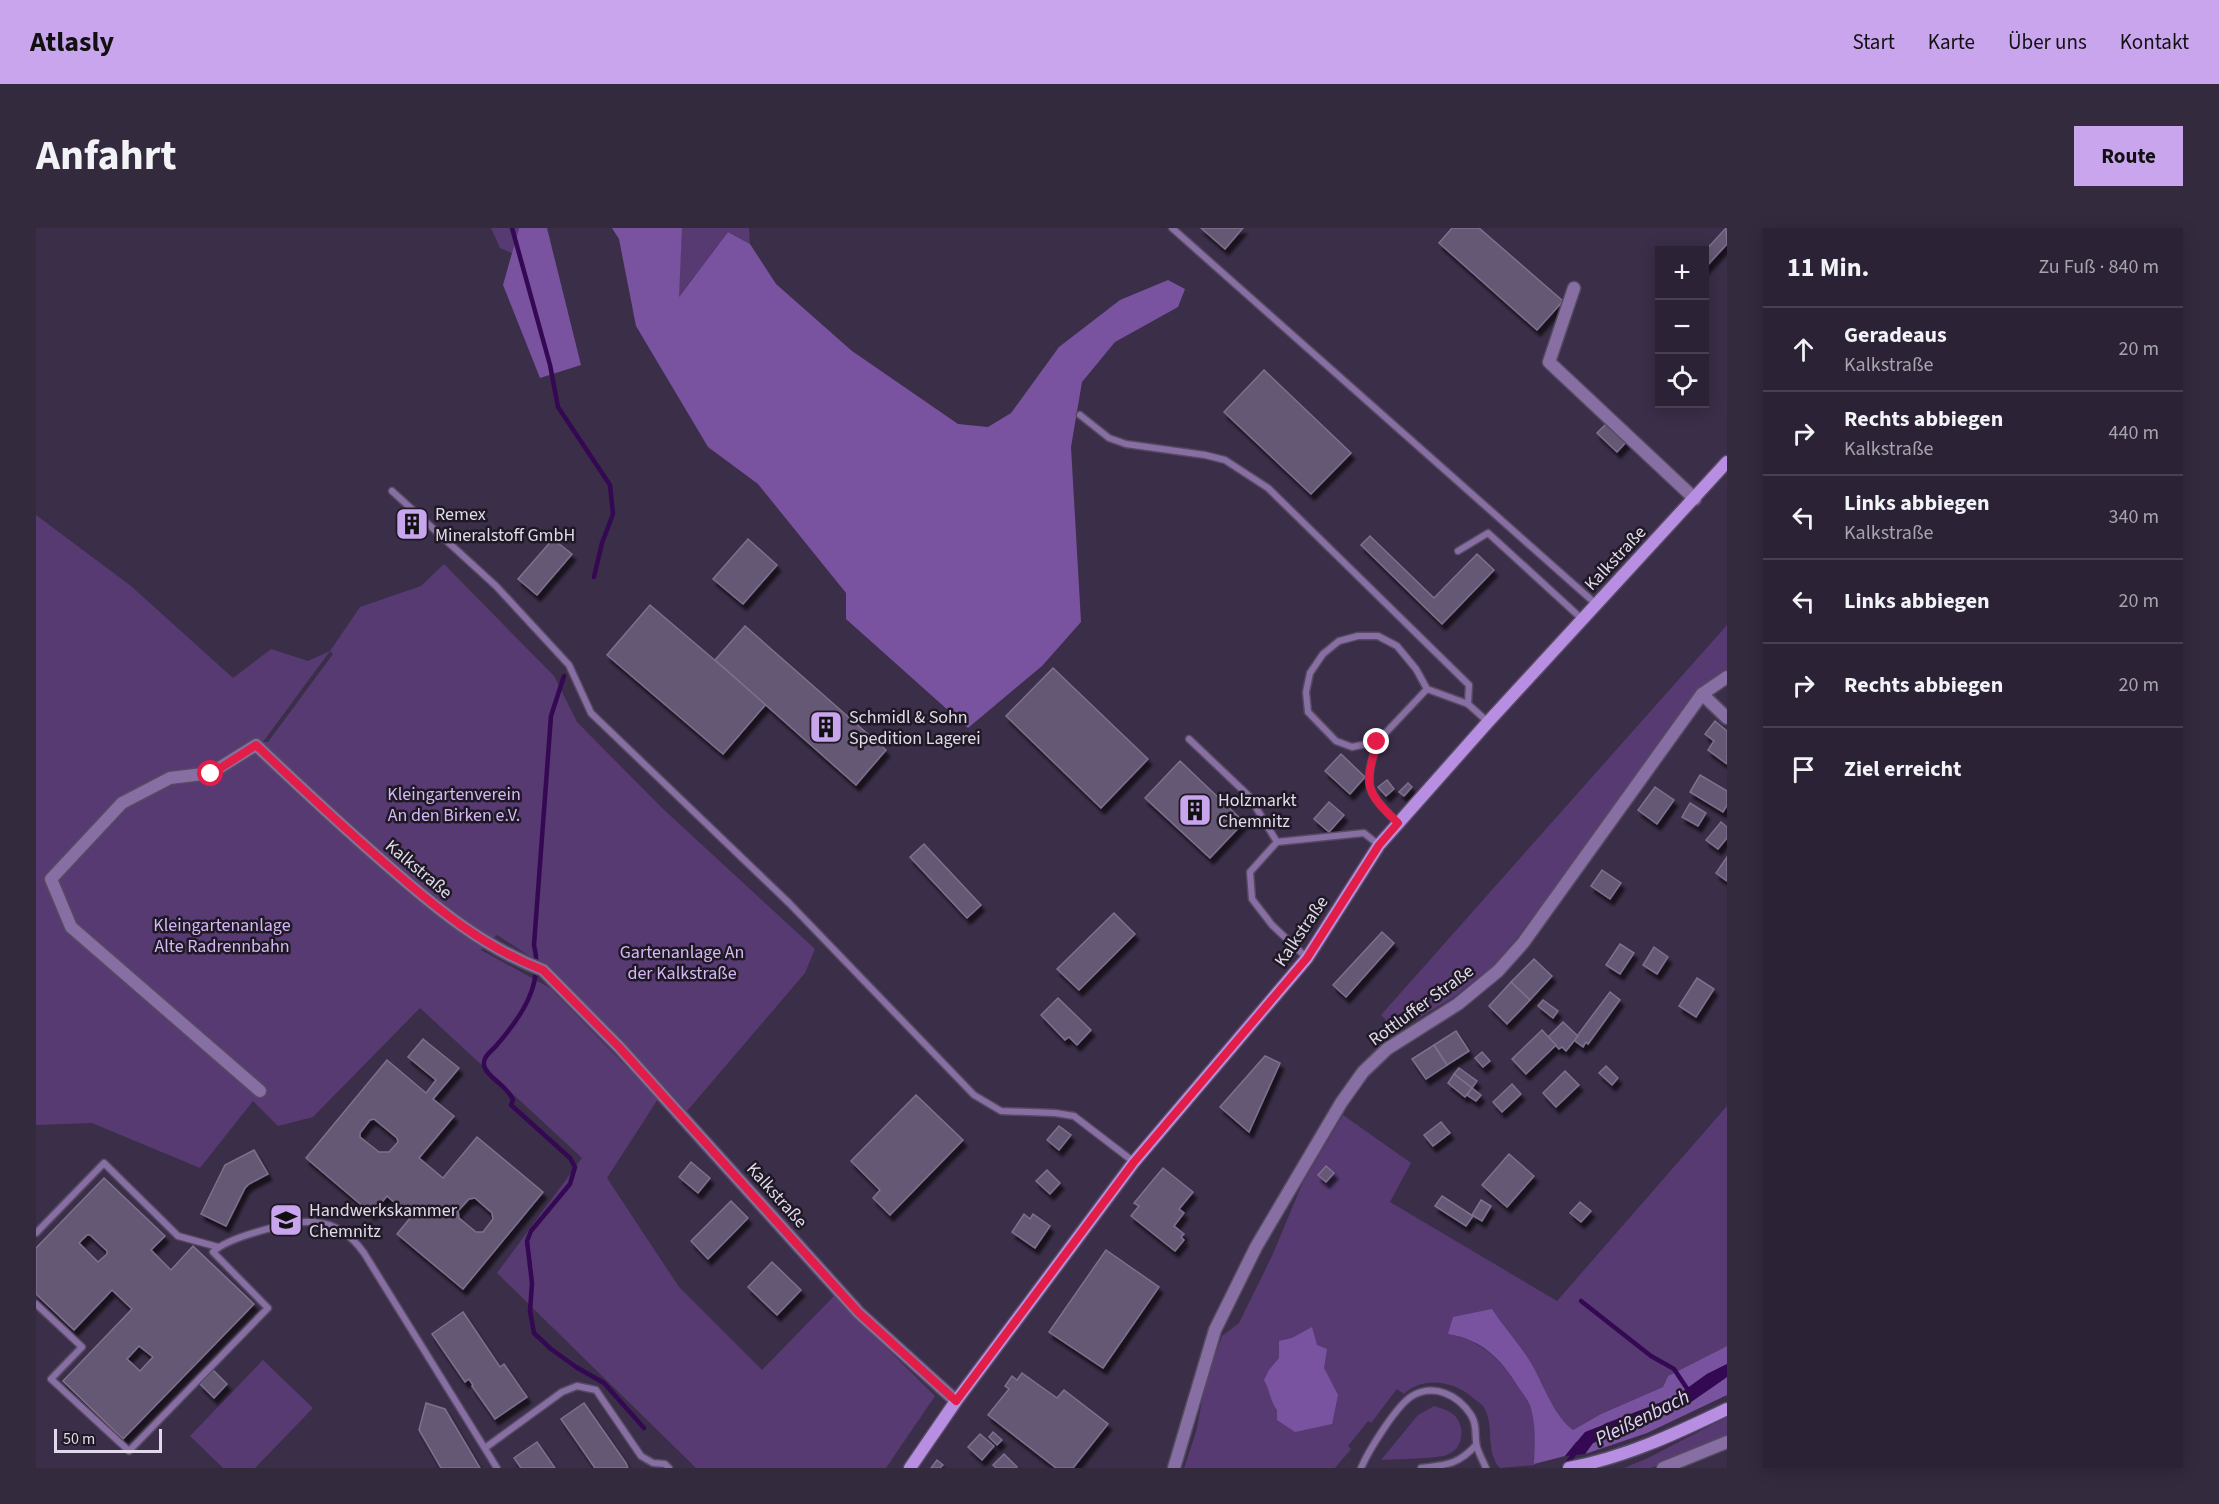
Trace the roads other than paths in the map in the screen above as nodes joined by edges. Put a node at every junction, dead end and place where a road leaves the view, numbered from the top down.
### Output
1 (1172, 228) edge
2 (1574, 288) dead end
3 (1080, 416) dead end
4 (1727, 462) edge
5 (392, 491) dead end
6 (1695, 499) junction
7 (1458, 551) dead end
8 (1596, 604) junction
9 (1582, 619) junction
10 (1727, 677) edge
11 (1427, 689) junction
12 (1702, 694) junction
13 (1468, 704) junction
14 (1727, 718) edge
15 (1488, 722) junction
16 (1189, 739) dead end
17 (1377, 742) junction
18 (1398, 823) junction
19 (1277, 842) junction
20 (1379, 845) junction
21 (1307, 958) junction
22 (260, 1091) dead end
23 (1134, 1162) junction
24 (36, 1233) edge
25 (218, 1247) junction
26 (36, 1304) edge
27 (956, 1401) junction
28 (1727, 1409) edge
29 (1727, 1442) edge
30 (1476, 1445) junction
31 (485, 1448) junction
32 (1589, 1466) edge
33 (497, 1468) edge
34 (669, 1468) edge
35 (910, 1468) edge
36 (1174, 1468) edge
37 (1361, 1468) edge
38 (1421, 1468) edge
39 (1486, 1468) edge
40 (1569, 1468) edge
41 (1663, 1468) edge

1 - 8 lane
2 - 6 street
3 - 13 lane
4 - 6 main road, Kalkstraße
5 - 23 lane
6 - 8 main road, Kalkstraße
7 - 9 lane
8 - 9 main road, Kalkstraße
9 - 15 main road, Kalkstraße
10 - 12 street, Rottluffer Straße
11 - 13 lane
11 - 17 lane
11 - 17 lane
12 - 14 street
12 - 36 street, Rottluffer Straße
13 - 15 lane
15 - 18 main road, Kalkstraße
16 - 19 lane
17 - 18 lane
18 - 20 main road, Kalkstraße
19 - 20 lane
19 - 21 lane
20 - 21 main road, Kalkstraße
21 - 23 main road, Kalkstraße
22 - 27 street, Kalkstraße
23 - 27 main road, Kalkstraße
24 - 25 lane
25 - 26 lane
25 - 31 lane
27 - 35 main road, Kalkstraße
28 - 32 main road
29 - 41 street
30 - 37 lane
30 - 38 lane
30 - 39 lane
31 - 33 lane
31 - 34 lane
32 - 40 main road

